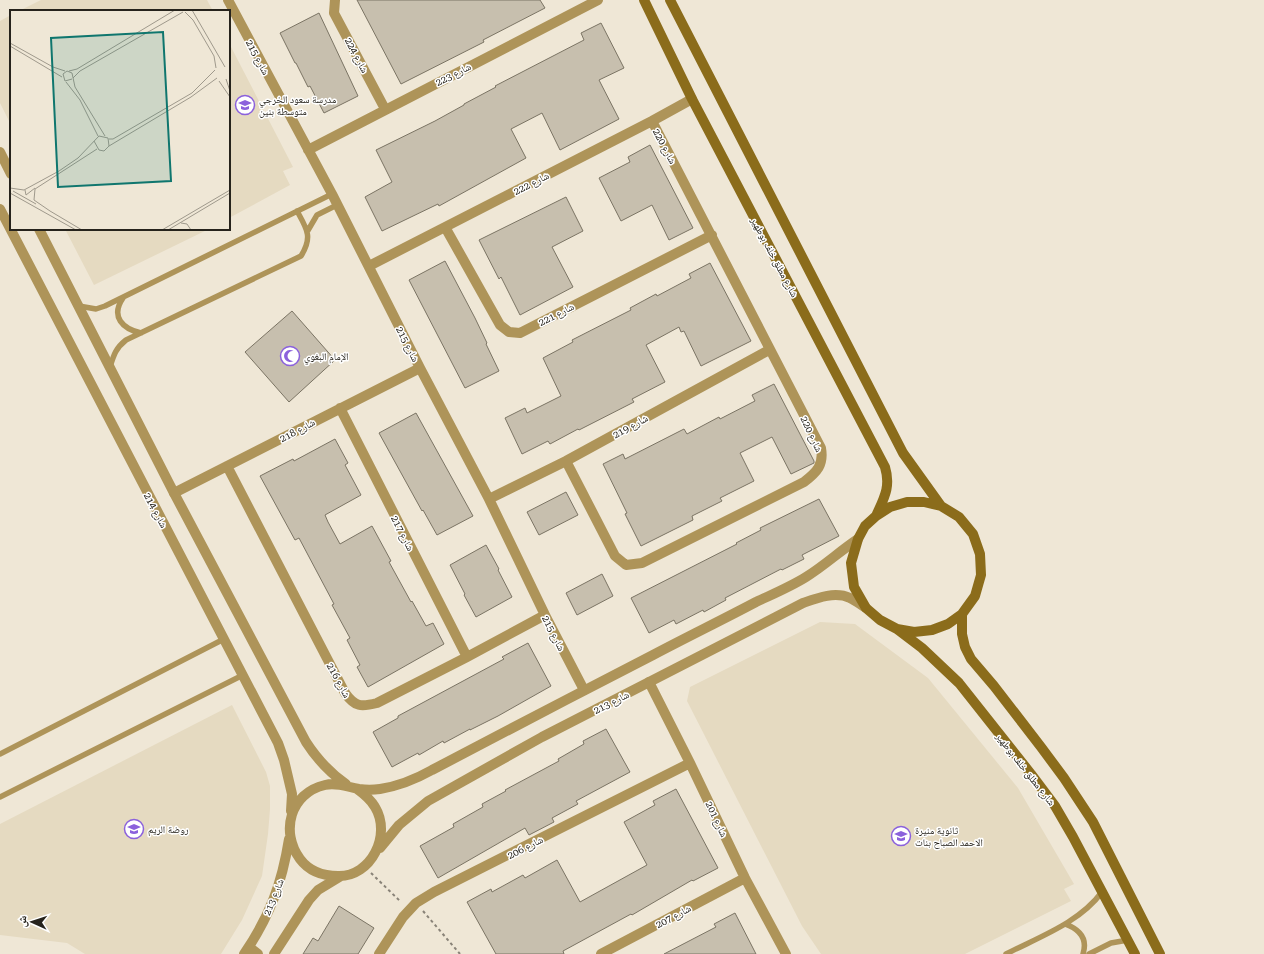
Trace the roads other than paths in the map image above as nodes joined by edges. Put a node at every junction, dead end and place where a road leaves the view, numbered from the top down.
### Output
1 (228, 0) edge
2 (335, 0) edge
3 (644, 0) edge
4 (670, 0) edge
5 (595, 1) edge
6 (692, 98) junction
7 (385, 110) junction
8 (652, 121) junction
9 (308, 150) junction
10 (0, 152) edge
11 (10, 172) edge
12 (332, 194) junction
13 (337, 205) junction
14 (0, 209) edge
15 (297, 211) junction
16 (445, 227) junction
17 (10, 228) edge
18 (11, 230) edge
19 (40, 230) edge
20 (307, 232) junction
21 (712, 235) junction
22 (369, 266) junction
23 (123, 298) junction
24 (79, 306) junction
25 (141, 333) junction
26 (770, 350) junction
27 (110, 368) junction
28 (420, 368) junction
29 (340, 408) junction
30 (566, 461) junction
31 (227, 466) junction
32 (174, 493) junction
33 (489, 500) junction
34 (941, 506) junction
35 (876, 516) junction
36 (858, 539) junction
37 (866, 608) junction
38 (962, 614) junction
39 (545, 615) junction
40 (897, 629) junction
41 (224, 639) junction
42 (467, 657) junction
43 (243, 674) junction
44 (649, 682) junction
45 (584, 690) junction
46 (0, 754) edge
47 (690, 763) junction
48 (353, 788) junction
49 (0, 797) edge
50 (291, 817) junction
51 (289, 835) junction
52 (375, 854) junction
53 (340, 876) junction
54 (745, 878) junction
55 (1102, 892) junction
56 (1065, 924) junction
57 (1128, 940) junction
58 (247, 950) edge
59 (258, 954) edge
60 (274, 954) edge
61 (379, 954) edge
62 (601, 954) edge
63 (786, 954) edge
64 (1006, 954) edge
65 (1083, 954) edge
66 (1089, 954) edge
67 (1135, 954) edge
68 (1160, 954) edge

1 - 9 street, شارع 215
2 - 7 street, شارع 224
3 - 6 main road, شارع مطلق خلف بوطهير
4 - 34 main road
5 - 7 street, شارع 223
6 - 8 street, شارع 222
6 - 35 main road, شارع مطلق خلف بوطهير
7 - 9 street, شارع 223
8 - 16 street, شارع 222
8 - 21 street, شارع 220
9 - 12 street, شارع 215
10 - 11 street
12 - 13 street, شارع 215
12 - 15 lane
13 - 20 lane
13 - 22 street, شارع 215
14 - 17 street, شارع 214
15 - 20 lane
15 - 23 lane
16 - 21 street, شارع 221
16 - 22 street, شارع 222
18 - 41 street, شارع 214
19 - 24 street
20 - 25 lane
21 - 26 street, شارع 220
22 - 28 street, شارع 215
23 - 24 lane
23 - 25 lane
24 - 27 street
25 - 27 lane
26 - 30 street, شارع 219
26 - 30 street, شارع 220
27 - 32 street
28 - 29 street, شارع 218
28 - 33 street, شارع 215
29 - 31 street, شارع 218
29 - 42 street, شارع 217
30 - 33 street, شارع 219
31 - 32 street, شارع 218
31 - 42 street, شارع 216
32 - 48 street
33 - 39 street, شارع 215
34 - 35 main road
34 - 38 main road
35 - 36 main road
36 - 37 main road
36 - 45 street
37 - 40 main road
37 - 44 street, شارع 213
38 - 40 main road
38 - 68 main road
39 - 42 street, شارع 216
39 - 45 street, شارع 215
40 - 55 main road, شارع مطلق خلف بوطهير
41 - 43 street, شارع 214
41 - 46 lane
43 - 49 lane
43 - 50 street, شارع 214
44 - 47 street, شارع 201
44 - 52 street, شارع 213
45 - 48 street
47 - 54 street, شارع 201
47 - 61 street, شارع 206
48 - 50 street
48 - 52 street
50 - 51 street
51 - 53 street
51 - 58 street, شارع 213
52 - 53 street
53 - 60 street
54 - 62 street, شارع 207
54 - 63 street, شارع 201
55 - 56 lane
55 - 57 main road, شارع مطلق خلف بوطهير
56 - 64 lane
56 - 65 lane
57 - 66 lane
57 - 67 main road, شارع مطلق خلف بوطهير
58 - 59 street

